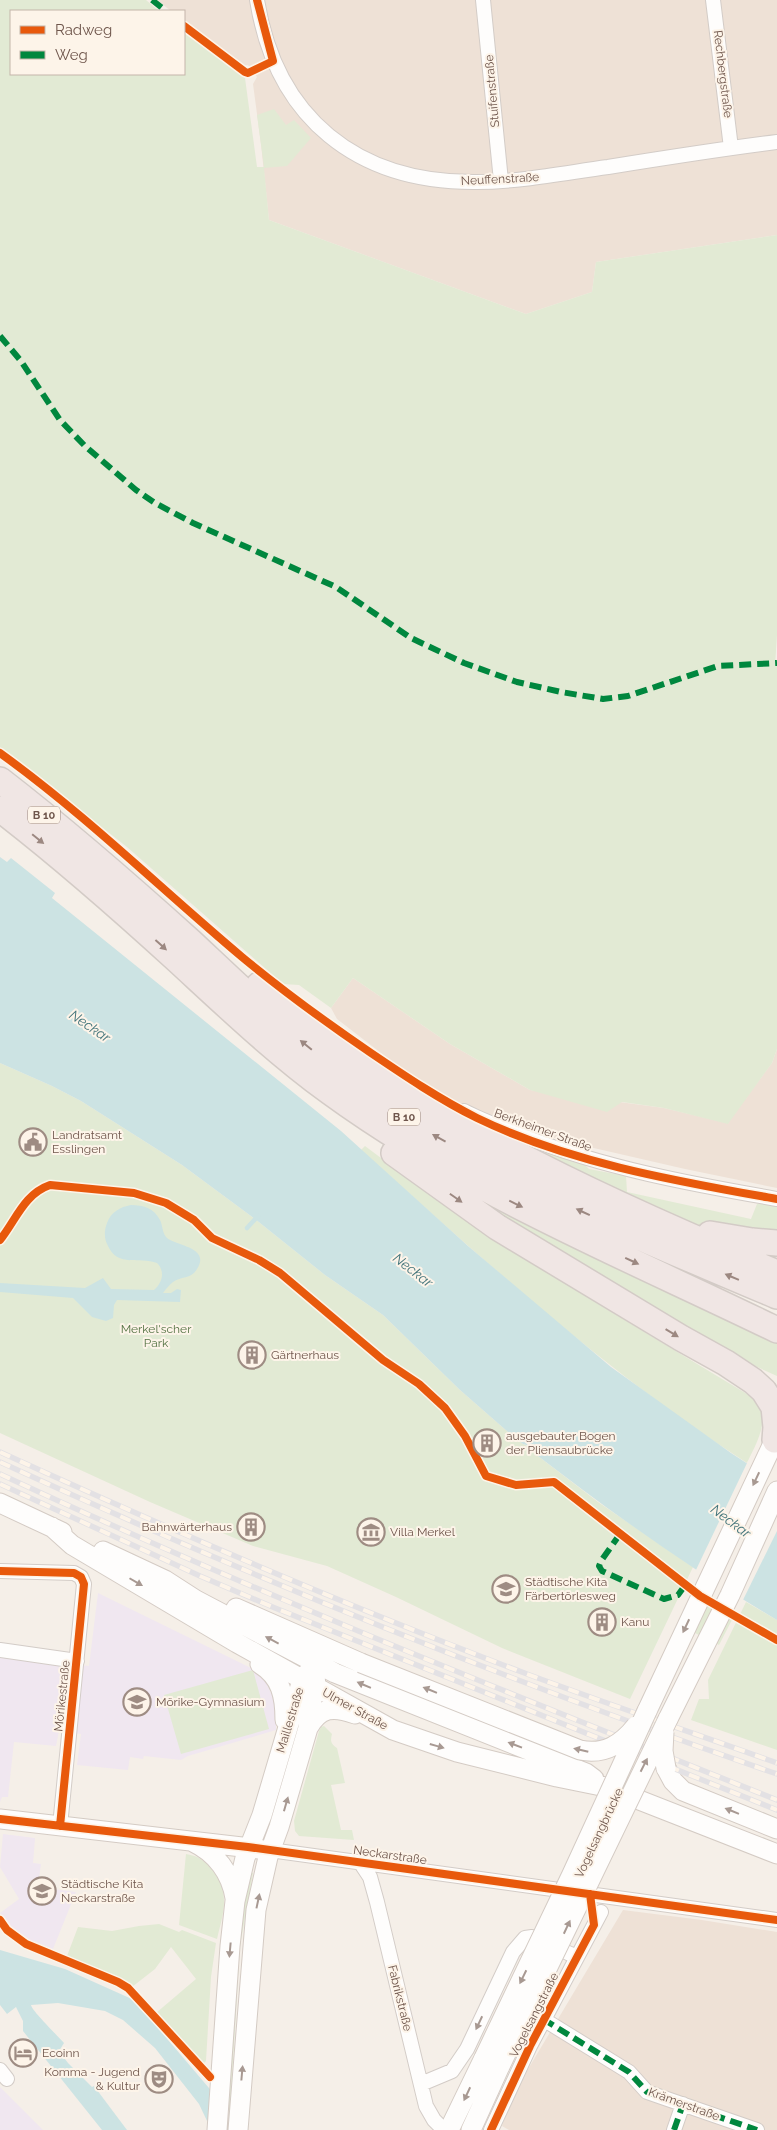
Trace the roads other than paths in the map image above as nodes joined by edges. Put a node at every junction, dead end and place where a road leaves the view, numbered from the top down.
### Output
1 (257, 0) edge
2 (483, 0) edge
3 (713, 0) edge
4 (777, 142) edge
5 (731, 148) junction
6 (501, 181) junction
7 (0, 780) edge
8 (0, 809) edge
9 (88, 851) junction
10 (326, 1022) dead end
11 (296, 1068) junction
12 (777, 1199) edge
13 (664, 1224) junction
14 (777, 1243) edge
15 (777, 1273) edge
16 (777, 1296) edge
17 (777, 1330) edge
18 (726, 1363) junction
19 (777, 1381) edge
20 (776, 1434) edge
21 (777, 1491) edge
22 (0, 1503) edge
23 (52, 1527) junction
24 (0, 1571) edge
25 (165, 1580) junction
26 (237, 1643) junction
27 (0, 1650) edge
28 (77, 1661) junction
29 (314, 1664) junction
30 (309, 1683) junction
31 (647, 1711) junction
32 (668, 1719) junction
33 (376, 1722) junction
34 (308, 1728) junction
35 (284, 1737) junction
36 (606, 1787) junction
37 (0, 1819) edge
38 (60, 1826) junction
39 (777, 1829) edge
40 (188, 1840) junction
41 (248, 1847) junction
42 (270, 1850) junction
43 (777, 1854) edge
44 (360, 1862) junction
45 (236, 1901) junction
46 (601, 1912) dead end
47 (777, 1920) edge
48 (577, 1957) junction
49 (544, 2019) junction
50 (421, 2084) junction
51 (683, 2104) junction
52 (238, 2126) edge
53 (217, 2130) edge
54 (444, 2130) edge
55 (450, 2130) edge
56 (470, 2130) edge
57 (491, 2130) edge
58 (674, 2130) edge
59 (757, 2130) edge

1 - 6 street, Neuffenstraße
2 - 6 street, Stuifenstraße
3 - 5 street, Rechbergstraße
4 - 5 street, Neuffenstraße
5 - 6 street, Neuffenstraße
7 - 9 highway, B 10
8 -> 11 highway, B 10
9 - 13 highway
16 -> 9 highway, B 10
10 - 12 street, Berkheimer Straße
11 -> 17 highway, B 10
11 -> 18 highway
13 - 14 highway
13 - 15 highway
18 - 19 highway
18 - 20 highway
20 -> 31 main road, Vogelsangbrücke
21 - 32 main road, Vogelsangbrücke
22 - 23 main road, Ulmer Straße
23 - 25 main road, Ulmer Straße
23 -> 26 main road, Ulmer Straße
24 - 28 street, Mörikestraße
29 -> 25 main road, Ulmer Straße
31 -> 25 main road, bridge
26 - 30 main road, Ulmer Straße
26 - 35 main road
27 - 28 street
28 - 38 street, Mörikestraße
29 - 30 main road, Maillestraße
36 -> 29 main road, Ulmer Straße
30 - 33 main road, Ulmer Straße
30 - 34 main road, Maillestraße
30 - 35 main road, Maillestraße
31 -> 55 main road, Vogelsangbrücke, bridge
39 -> 32 main road, bridge
56 -> 32 main road, Vogelsangbrücke, bridge
33 - 34 main road
33 -> 36 main road, Ulmer Straße
42 -> 34 main road, Maillestraße
35 - 41 main road, Maillestraße
36 - 43 main road, Ulmer Straße
37 - 38 main road, Neckarstraße
38 - 40 main road, Neckarstraße
40 - 41 main road, Neckarstraße
40 - 45 main road
41 - 42 main road, Neckarstraße
41 - 45 main road, Maillestraße
42 - 44 street, Neckarstraße
52 -> 42 main road, Maillestraße
44 - 47 street, Neckarstraße
44 - 50 street, Fabrikstraße
45 -> 53 main road, Maillestraße
46 - 48 street, Vogelsangstraße
48 - 49 street, Vogelsangstraße
48 -> 50 street
49 - 51 street, Krämerstraße
49 - 57 street, Vogelsangstraße
50 - 54 street, Fabrikstraße
51 - 58 street
51 - 59 street, Krämerstraße

